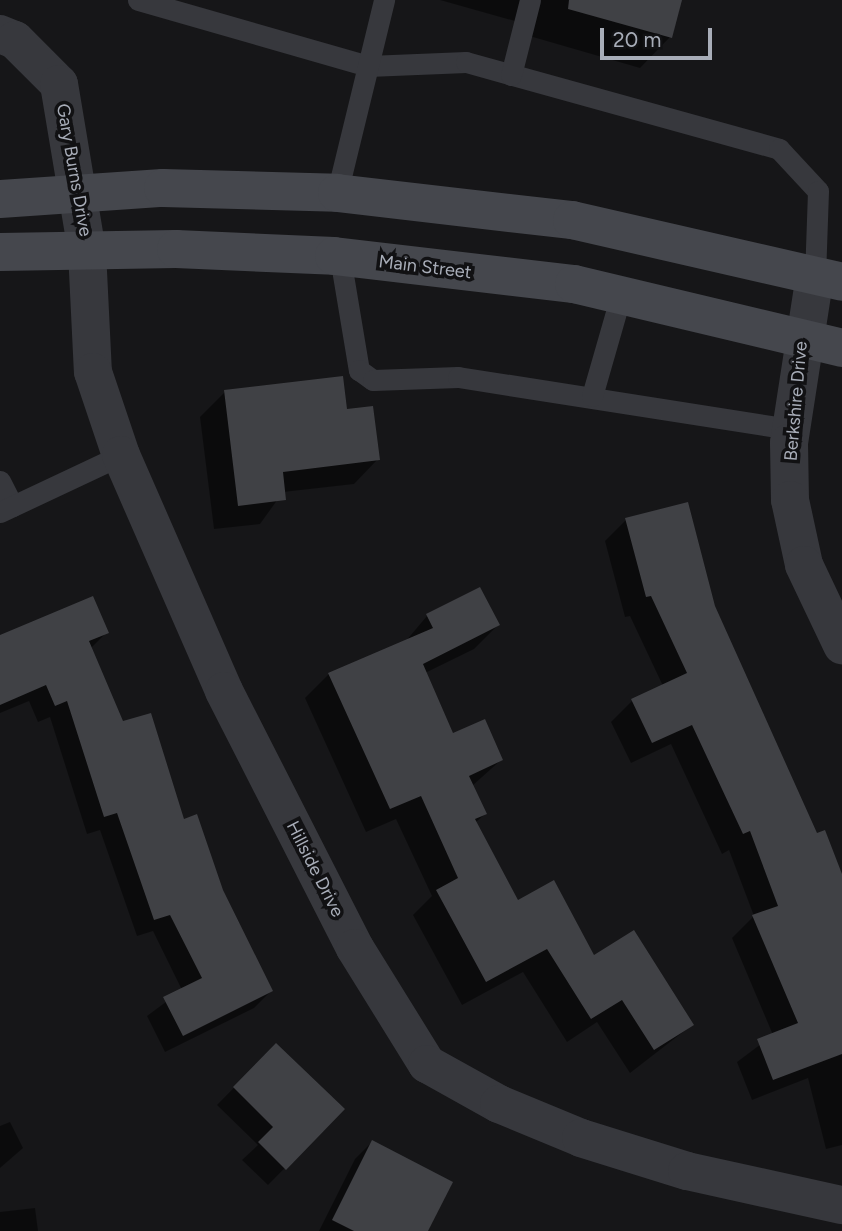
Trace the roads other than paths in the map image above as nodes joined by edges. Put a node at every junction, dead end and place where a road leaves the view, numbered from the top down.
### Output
1 (138, 0) edge
2 (384, 0) edge
3 (530, 0) edge
4 (0, 34) edge
5 (368, 66) junction
6 (511, 75) junction
7 (78, 192) junction
8 (337, 193) junction
9 (0, 199) edge
10 (0, 251) edge
11 (87, 251) junction
12 (340, 257) junction
13 (828, 278) edge
14 (621, 295) junction
15 (801, 338) junction
16 (842, 348) edge
17 (592, 396) junction
18 (791, 429) junction
19 (121, 455) junction
20 (0, 481) edge
21 (6, 509) edge
22 (842, 645) edge
23 (842, 1205) edge

1 - 5 lane
2 - 5 lane
3 - 6 lane
4 - 7 street, Gary Burns Drive
5 - 6 lane
5 - 8 lane
6 - 13 lane
7 - 8 main road
7 - 9 main road
7 - 11 street, Gary Burns Drive
8 - 13 main road
10 - 11 main road, Main Street
11 - 12 main road, Main Street
11 - 19 street, Hillside Drive
12 - 14 main road, Main Street
12 - 17 lane
13 - 15 street, Berkshire Drive
14 - 15 main road, Main Street
14 - 17 lane
15 - 16 main road, Main Street
15 - 18 street, Berkshire Drive
17 - 18 lane
18 - 22 street, Berkshire Drive
19 - 21 lane
19 - 23 street, Hillside Drive
20 - 21 lane

